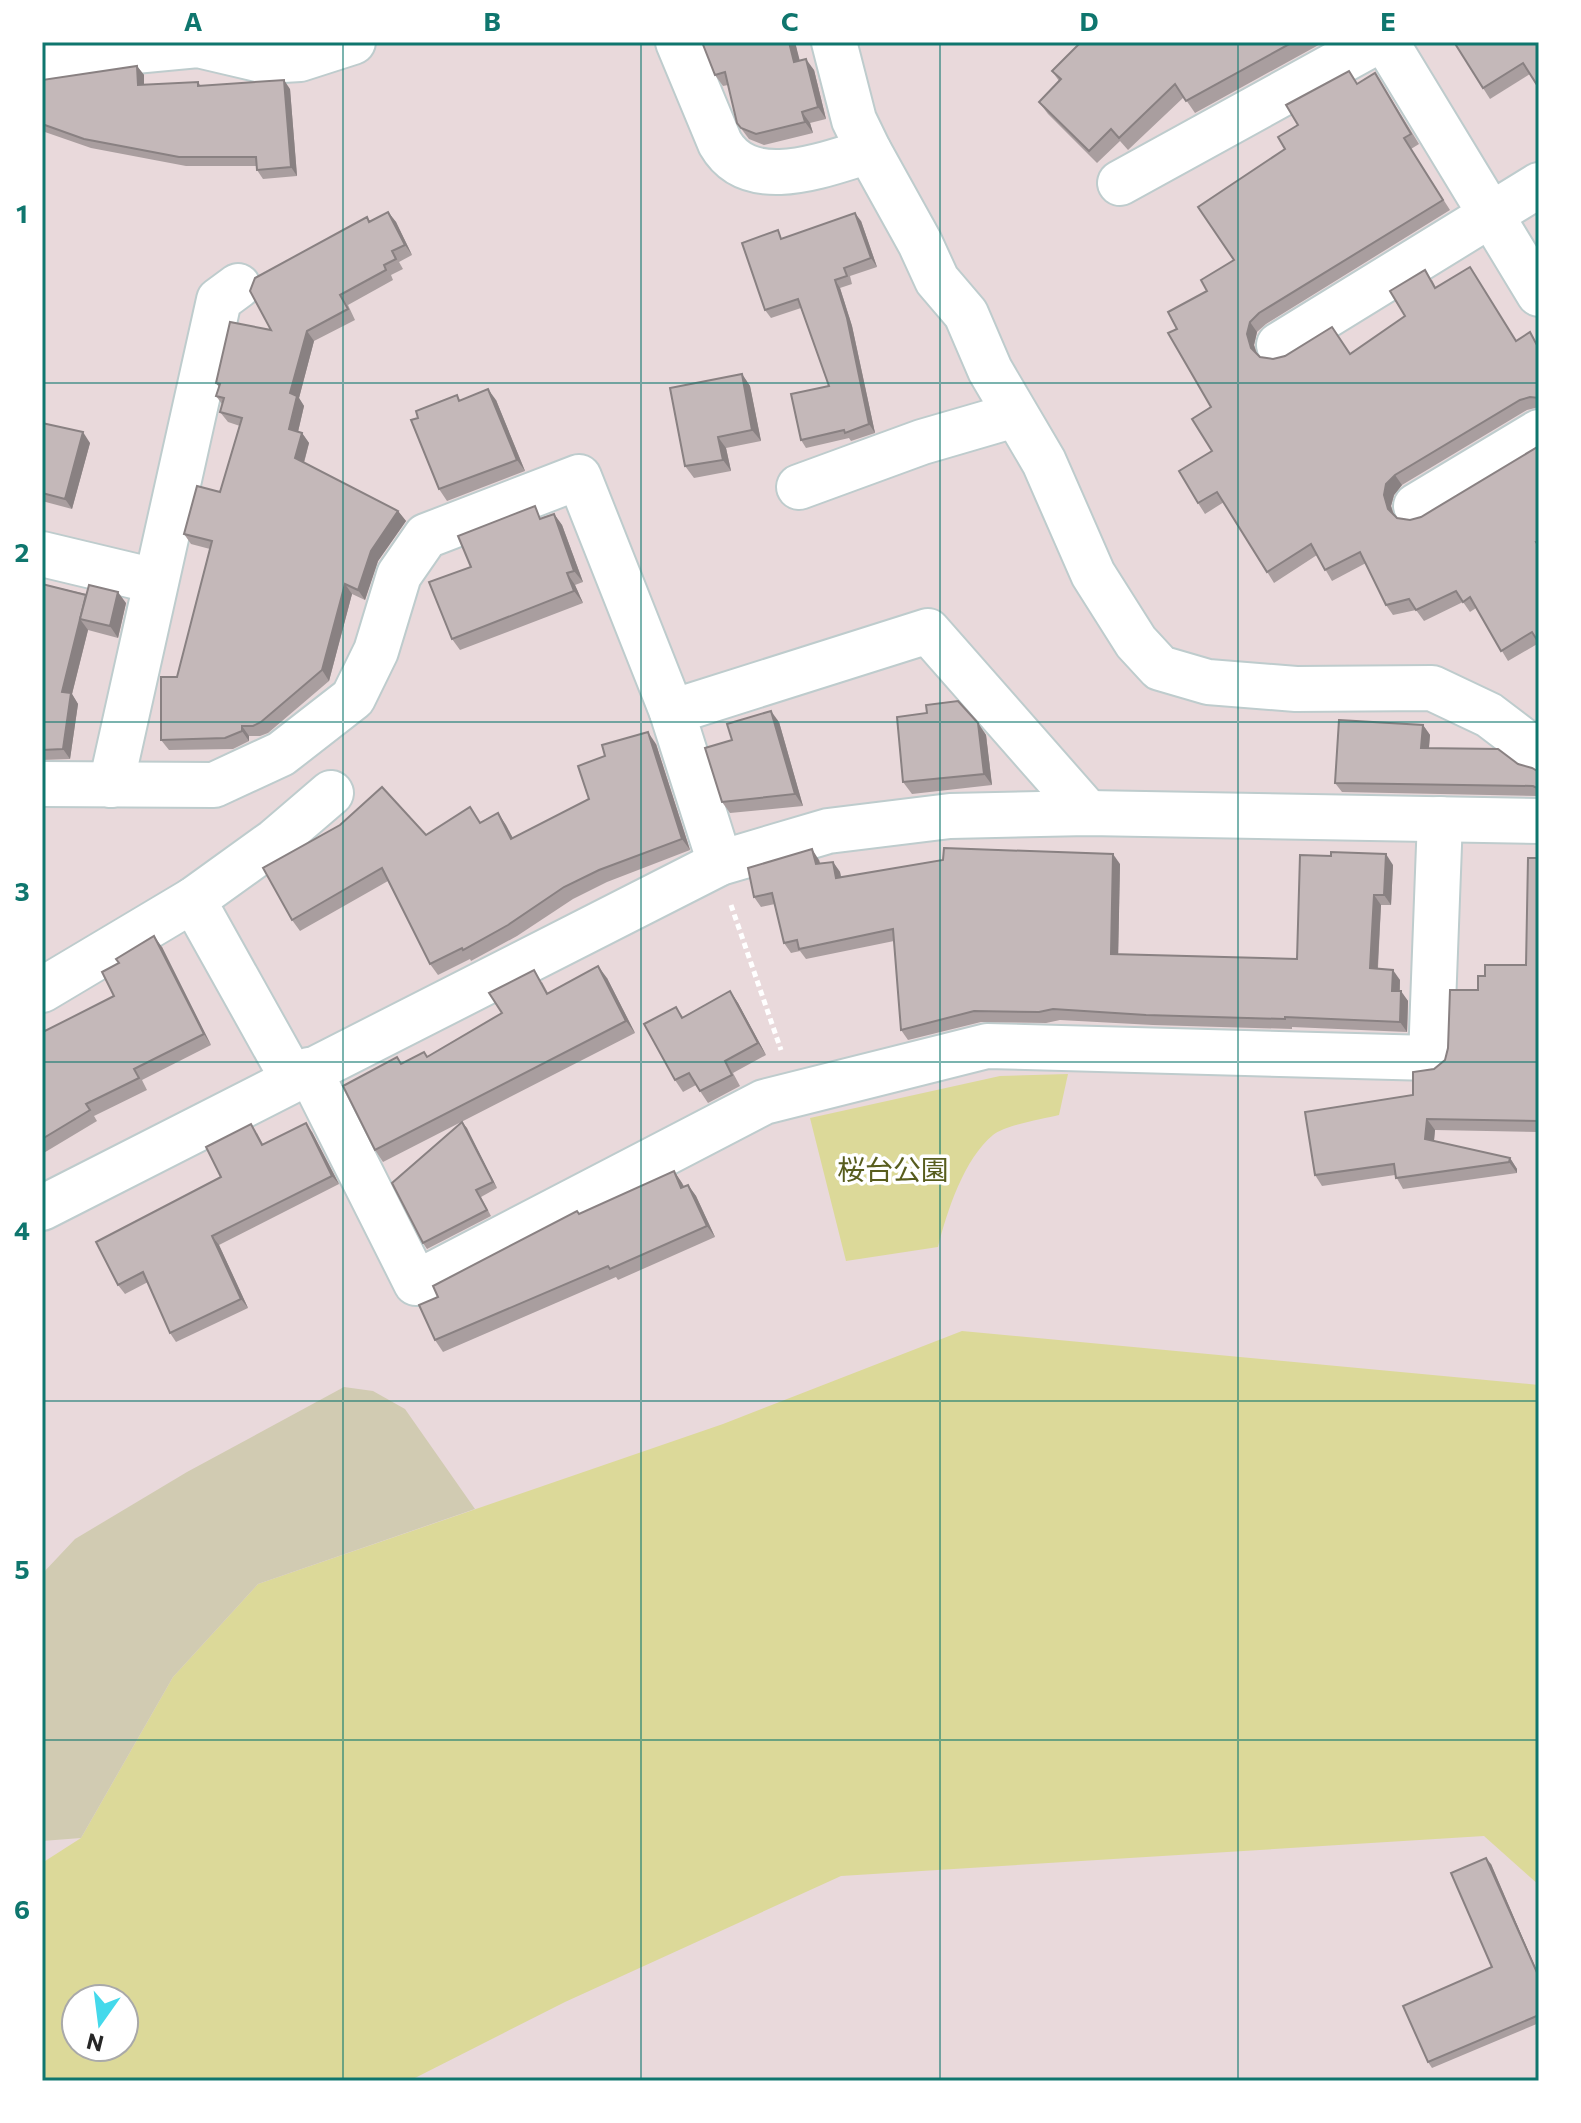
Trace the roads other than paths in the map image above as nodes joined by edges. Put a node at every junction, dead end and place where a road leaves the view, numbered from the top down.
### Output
1 (353, 42) edge
2 (678, 42) edge
3 (834, 42) edge
4 (1376, 42) edge
5 (1386, 42) edge
6 (42, 65) edge
7 (869, 151) junction
8 (1120, 183) dead end
9 (1539, 185) edge
10 (1491, 214) junction
11 (238, 286) dead end
12 (1539, 294) edge
13 (1279, 345) dead end
14 (1015, 415) junction
15 (1539, 432) edge
16 (799, 487) dead end
17 (1416, 506) dead end
18 (42, 554) edge
19 (155, 581) junction
20 (672, 712) junction
21 (1539, 753) edge
22 (42, 784) edge
23 (111, 785) junction
24 (331, 793) dead end
25 (1088, 813) junction
26 (1440, 819) junction
27 (1539, 821) edge
28 (718, 864) junction
29 (193, 900) junction
30 (42, 990) edge
31 (301, 1075) junction
32 (42, 1208) edge

1 - 6 street
2 - 7 street
3 - 7 street
4 - 8 street
5 - 10 street
7 - 14 street
9 - 10 street
10 - 12 street
10 - 13 street
11 - 19 street
14 - 16 street
14 - 21 street
15 - 17 street
18 - 19 street
19 - 23 street
20 - 23 street
20 - 25 street
20 - 28 street
22 - 23 street
24 - 29 street
25 - 26 street
25 - 28 street
26 - 27 street
26 - 31 street
28 - 31 street
29 - 30 street
29 - 31 street
31 - 32 street

